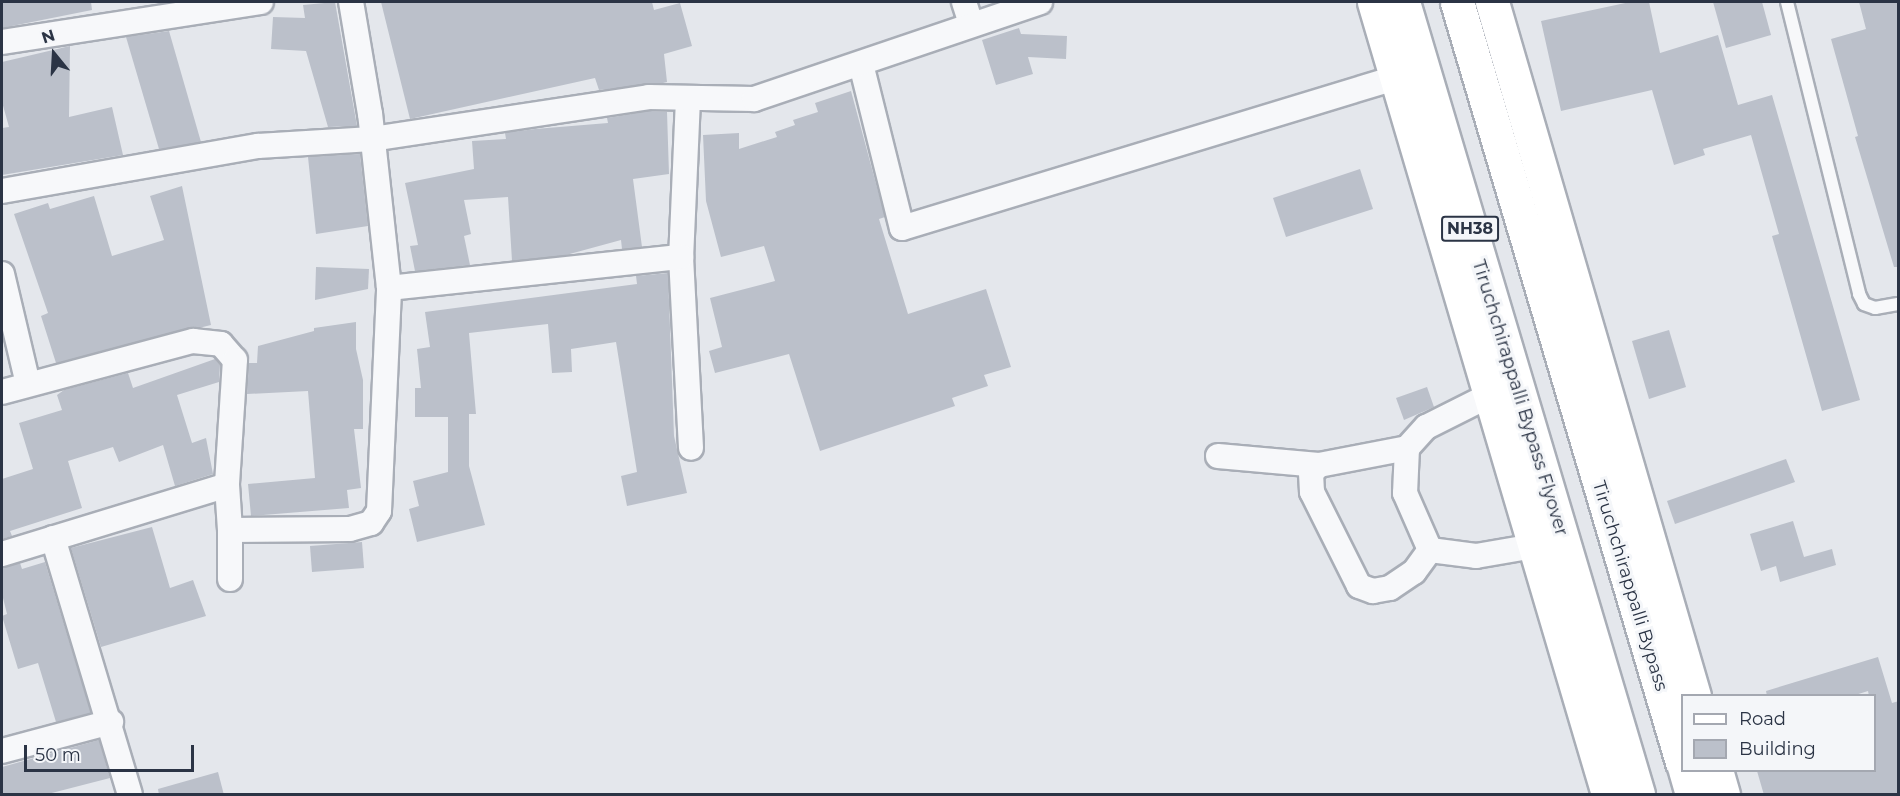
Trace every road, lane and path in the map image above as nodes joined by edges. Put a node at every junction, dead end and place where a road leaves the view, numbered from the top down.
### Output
1 (261, 2) edge
2 (351, 2) edge
3 (1040, 2) edge
4 (1374, 2) edge
5 (1403, 2) edge
6 (1457, 2) edge
7 (1495, 2) edge
8 (1787, 2) edge
9 (968, 13) edge
10 (2, 42) edge
11 (861, 64) junction
12 (1398, 77) junction
13 (688, 99) junction
14 (372, 139) junction
15 (2, 191) edge
16 (681, 257) junction
17 (2, 274) edge
18 (389, 288) junction
19 (1899, 304) edge
20 (28, 384) junction
21 (2, 392) edge
22 (1488, 396) junction
23 (691, 448) dead end
24 (1407, 448) junction
25 (1218, 456) dead end
26 (1319, 465) junction
27 (227, 485) junction
28 (230, 530) junction
29 (53, 538) junction
30 (1534, 546) junction
31 (1430, 550) junction
32 (2, 554) edge
33 (230, 579) dead end
34 (1693, 694) edge
35 (111, 722) junction
36 (2, 751) edge
37 (1681, 755) edge
38 (1685, 772) edge
39 (1716, 772) edge
40 (1606, 784) edge
41 (130, 795) edge
42 (1632, 795) edge
43 (1638, 795) edge
44 (1692, 795) edge
45 (1723, 795) edge

1 - 10 street
2 - 14 street
3 - 9 street
4 - 12 main road
5 - 43 main road, Tiruchchirappalli Bypass Flyover / NH38
6 - 37 main road, Tiruchchirappalli Bypass / NH38
7 - 34 main road
8 - 19 lane
9 - 11 street
11 - 12 street
11 - 13 street
12 - 22 main road
13 - 14 street
13 - 16 street
14 - 15 street
14 - 18 street
16 - 18 street
16 - 23 street
17 - 20 street
18 - 28 street
20 - 21 street
20 - 27 street
22 - 24 street
22 - 30 main road
24 - 26 street
24 - 31 street
25 - 26 street
26 - 31 street
27 - 28 street
27 - 29 street
28 - 33 street
29 - 32 street
29 - 35 street
30 - 31 street
30 - 40 main road
35 - 36 street
35 - 41 street
38 - 44 main road
39 - 45 main road
40 - 42 main road

